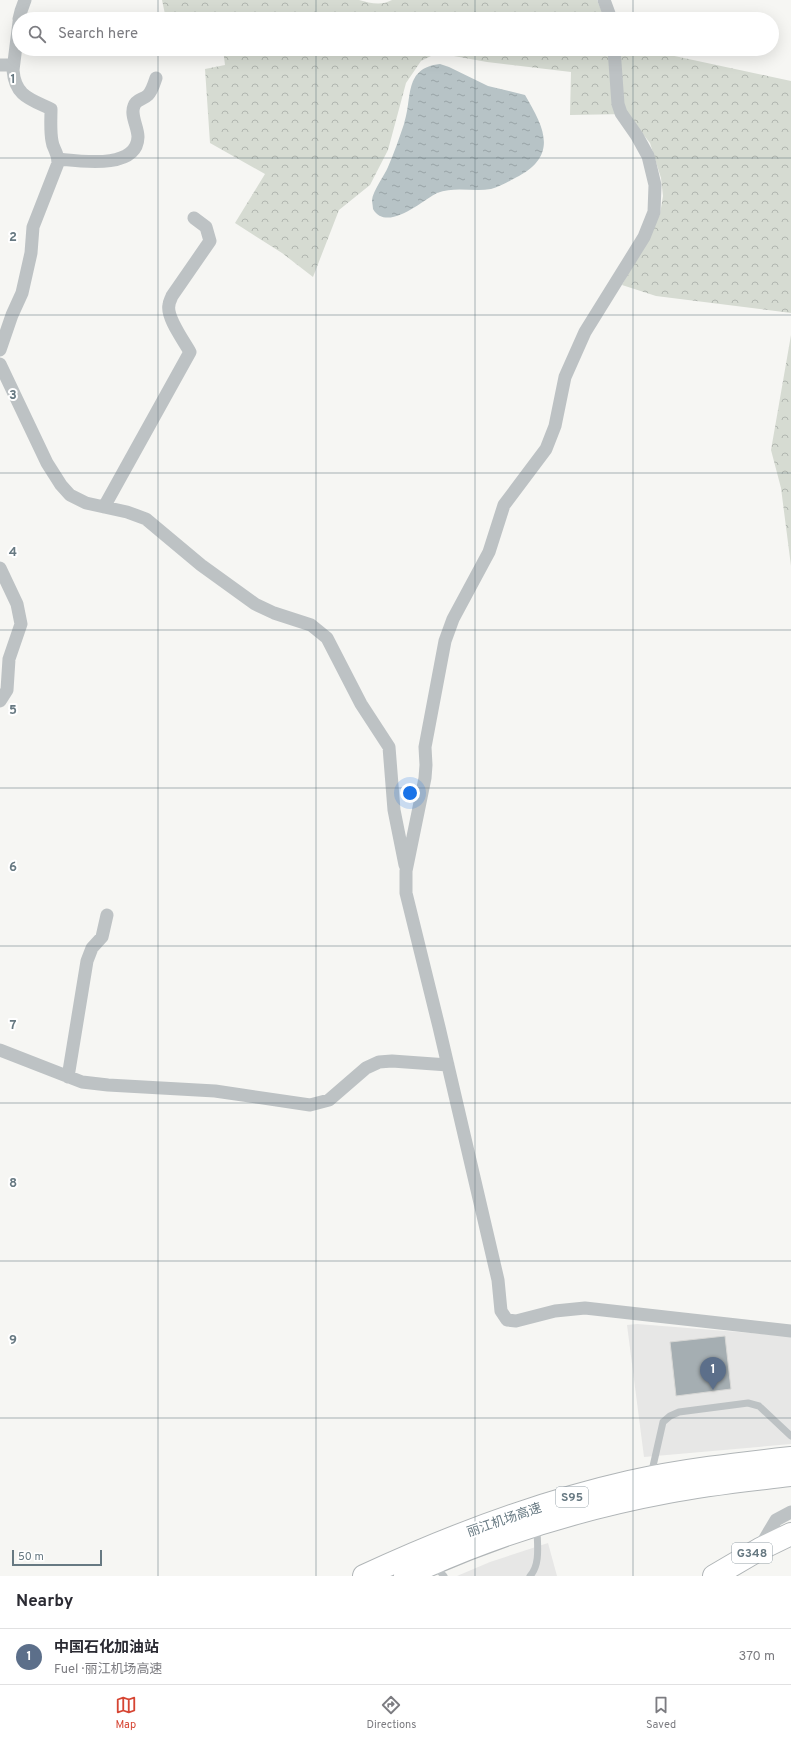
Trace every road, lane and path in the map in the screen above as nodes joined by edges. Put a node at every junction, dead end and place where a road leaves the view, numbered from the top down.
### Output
1 (25, 0) edge
2 (604, 0) edge
3 (21, 12) edge
4 (608, 12) edge
5 (14, 56) edge
6 (615, 56) edge
7 (0, 64) edge
8 (13, 65) junction
9 (156, 78) dead end
10 (58, 159) junction
11 (194, 218) dead end
12 (0, 350) edge
13 (1, 371) edge
14 (104, 507) junction
15 (0, 568) edge
16 (0, 701) edge
17 (406, 871) junction
18 (107, 915) dead end
19 (0, 1050) edge
20 (448, 1065) junction
21 (68, 1076) junction
22 (791, 1332) edge
23 (791, 1436) edge
24 (791, 1458) edge
25 (791, 1475) edge
26 (651, 1478) junction
27 (791, 1512) edge
28 (537, 1525) junction
29 (791, 1534) edge
30 (760, 1549) junction
31 (439, 1570) edge
32 (364, 1576) edge
33 (405, 1576) edge
34 (530, 1576) edge
35 (714, 1576) edge

1 - 3 street
2 - 4 street
5 - 8 street
6 - 17 street
7 - 8 street
8 - 10 street
9 - 10 street
10 - 12 street
11 - 14 street
13 - 14 street
14 - 17 street
15 - 16 street
17 - 20 street
18 - 21 street
19 - 21 street
20 - 21 street
20 - 22 street
23 - 26 lane
24 - 26 highway, 丽江机场高速 / S95
25 - 28 highway, 丽江机场高速 / S95
26 - 32 highway, 丽江机场高速 / S95
27 - 30 street
28 - 31 highway, 丽江机场高速 / S95
28 - 34 lane
29 - 30 highway, G348
30 - 35 highway, G348
31 - 33 highway, 丽江机场高速 / S95

